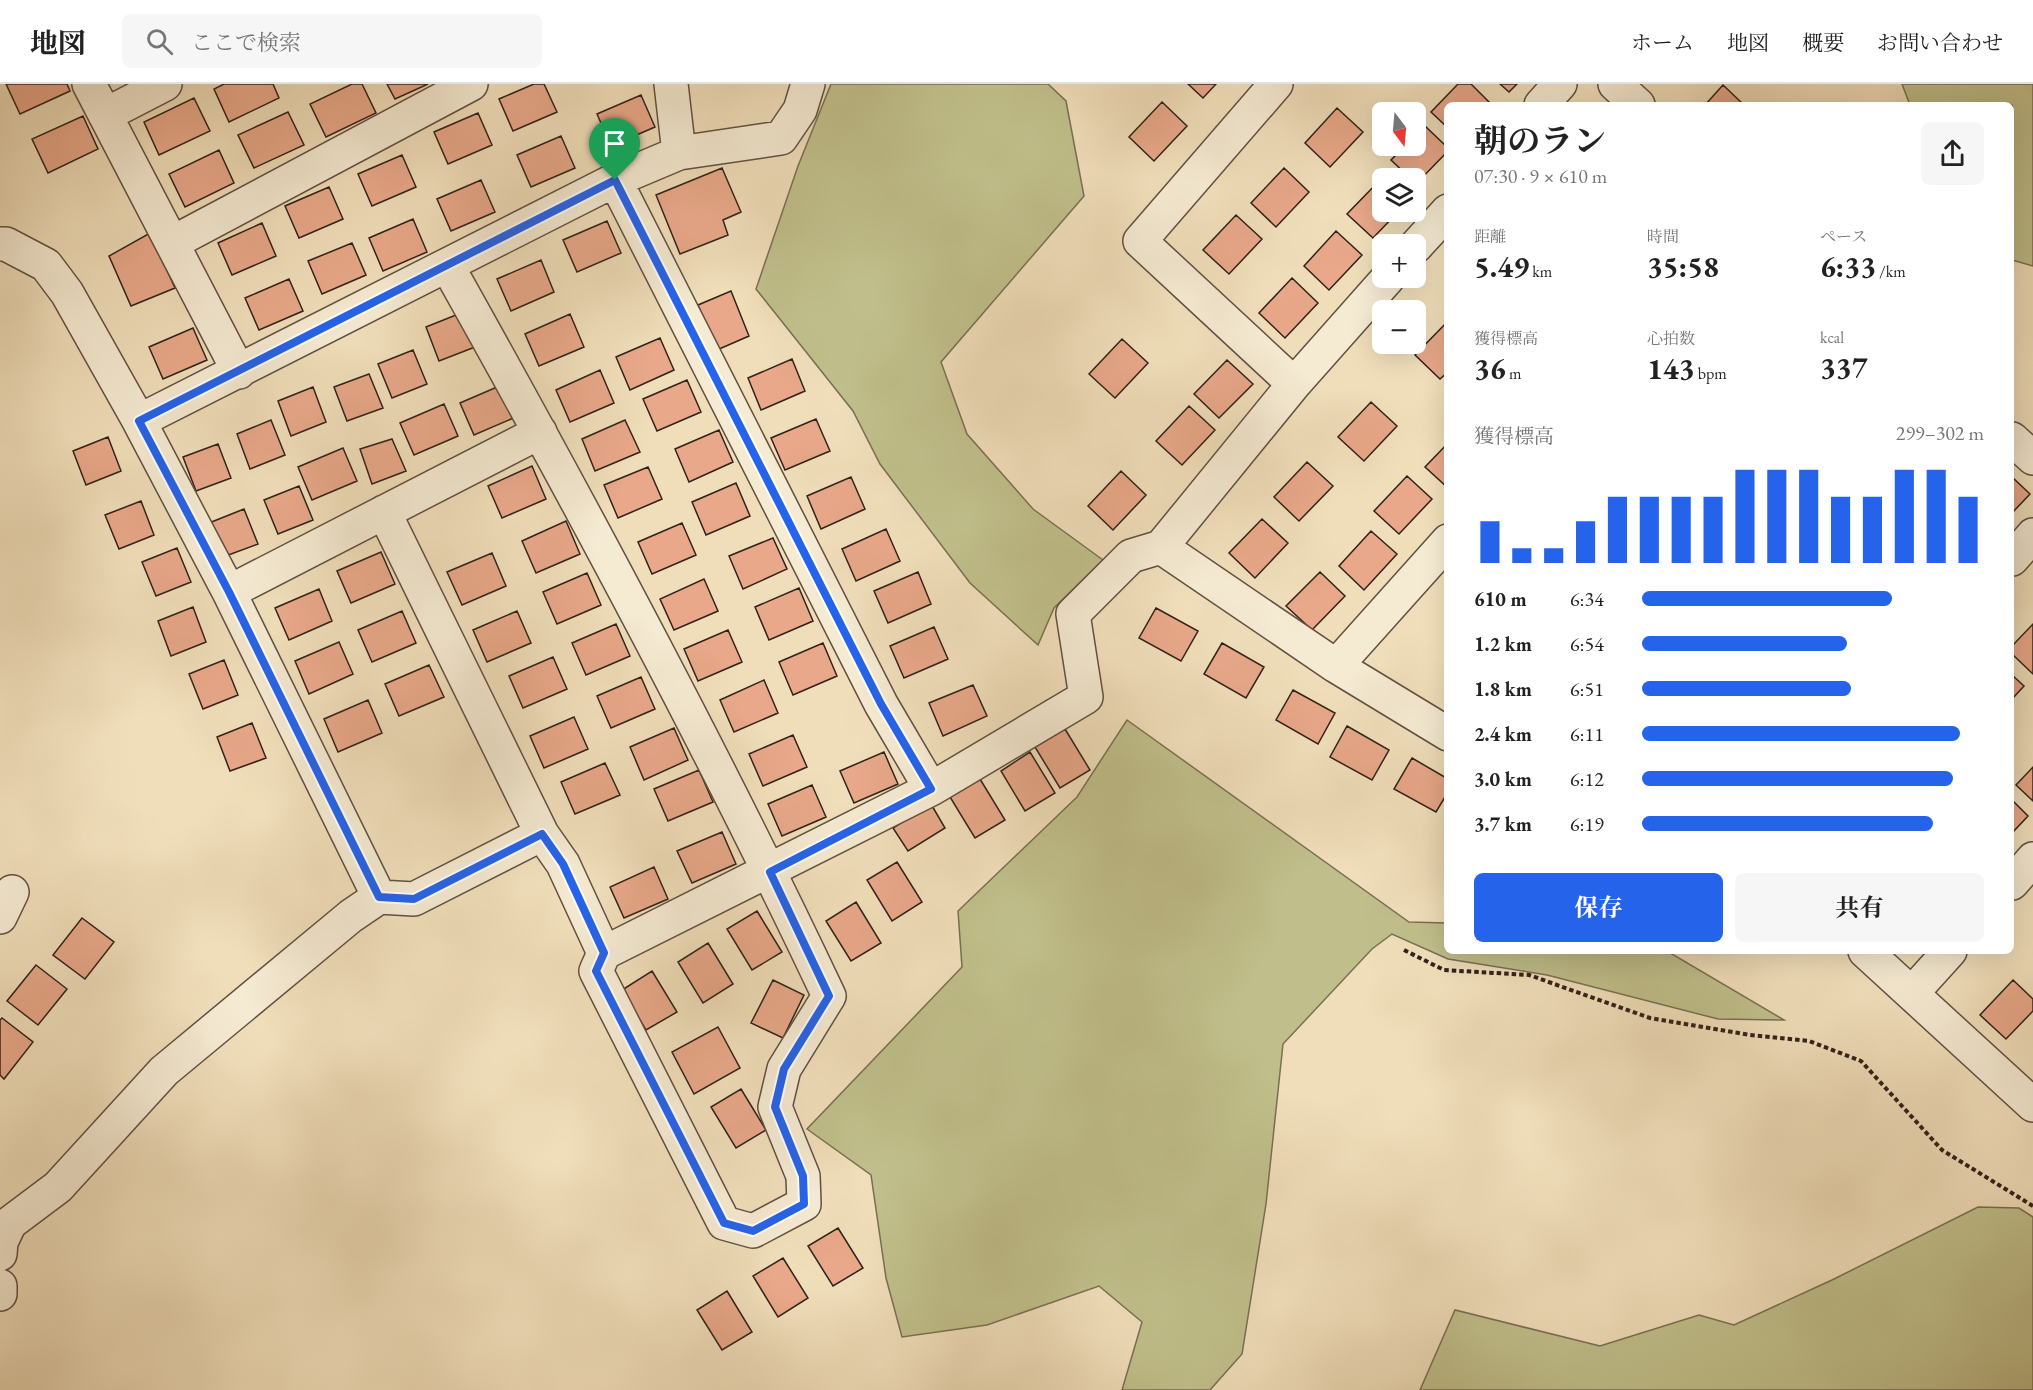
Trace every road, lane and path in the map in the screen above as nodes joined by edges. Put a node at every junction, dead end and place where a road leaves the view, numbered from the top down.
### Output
1 (89, 84) edge
2 (165, 84) edge
3 (471, 84) edge
4 (671, 84) edge
5 (808, 84) edge
6 (1276, 84) edge
7 (1560, 84) edge
8 (1615, 84) edge
9 (1544, 102) edge
10 (1635, 102) edge
11 (105, 115) junction
12 (679, 153) junction
13 (615, 180) junction
14 (1444, 215) edge
15 (1426, 235) edge
16 (172, 243) junction
17 (0, 244) edge
18 (448, 267) junction
19 (1379, 288) edge
20 (239, 372) junction
21 (1294, 384) junction
22 (139, 421) junction
23 (540, 432) junction
24 (2014, 442) edge
25 (2033, 458) edge
26 (384, 512) junction
27 (2033, 535) edge
28 (1444, 545) edge
29 (1161, 547) junction
30 (2014, 557) edge
31 (229, 592) junction
32 (1336, 666) junction
33 (1444, 732) edge
34 (931, 789) junction
35 (542, 834) junction
36 (2033, 859) edge
37 (770, 872) junction
38 (2014, 881) edge
39 (379, 897) junction
40 (1404, 950) dead end
41 (604, 953) junction
42 (1868, 954) edge
43 (1947, 954) edge
44 (1912, 993) junction
45 (2033, 1105) edge
46 (2033, 1206) edge
47 (0, 1254) edge
48 (0, 1287) edge
49 (0, 1294) edge

1 - 11 street
2 - 11 street
3 - 16 street
4 - 12 street
5 - 12 street
6 - 21 street
7 - 9 street
8 - 10 street
11 - 16 street
12 - 13 street
13 - 18 street
13 - 34 street
14 - 15 street
16 - 20 street
17 - 22 street
18 - 20 street
18 - 23 street
19 - 21 street
20 - 22 street
21 - 29 street
22 - 31 street
23 - 26 street
23 - 37 street
24 - 25 street
26 - 31 street
26 - 35 street
27 - 30 street
28 - 32 street
29 - 32 street
29 - 34 street
31 - 39 street
32 - 33 street
34 - 37 street
35 - 39 street
35 - 41 street
36 - 38 street
37 - 41 street
37 - 41 street
39 - 47 street
40 - 46 path
42 - 44 street
43 - 44 street
44 - 45 street
48 - 49 street

